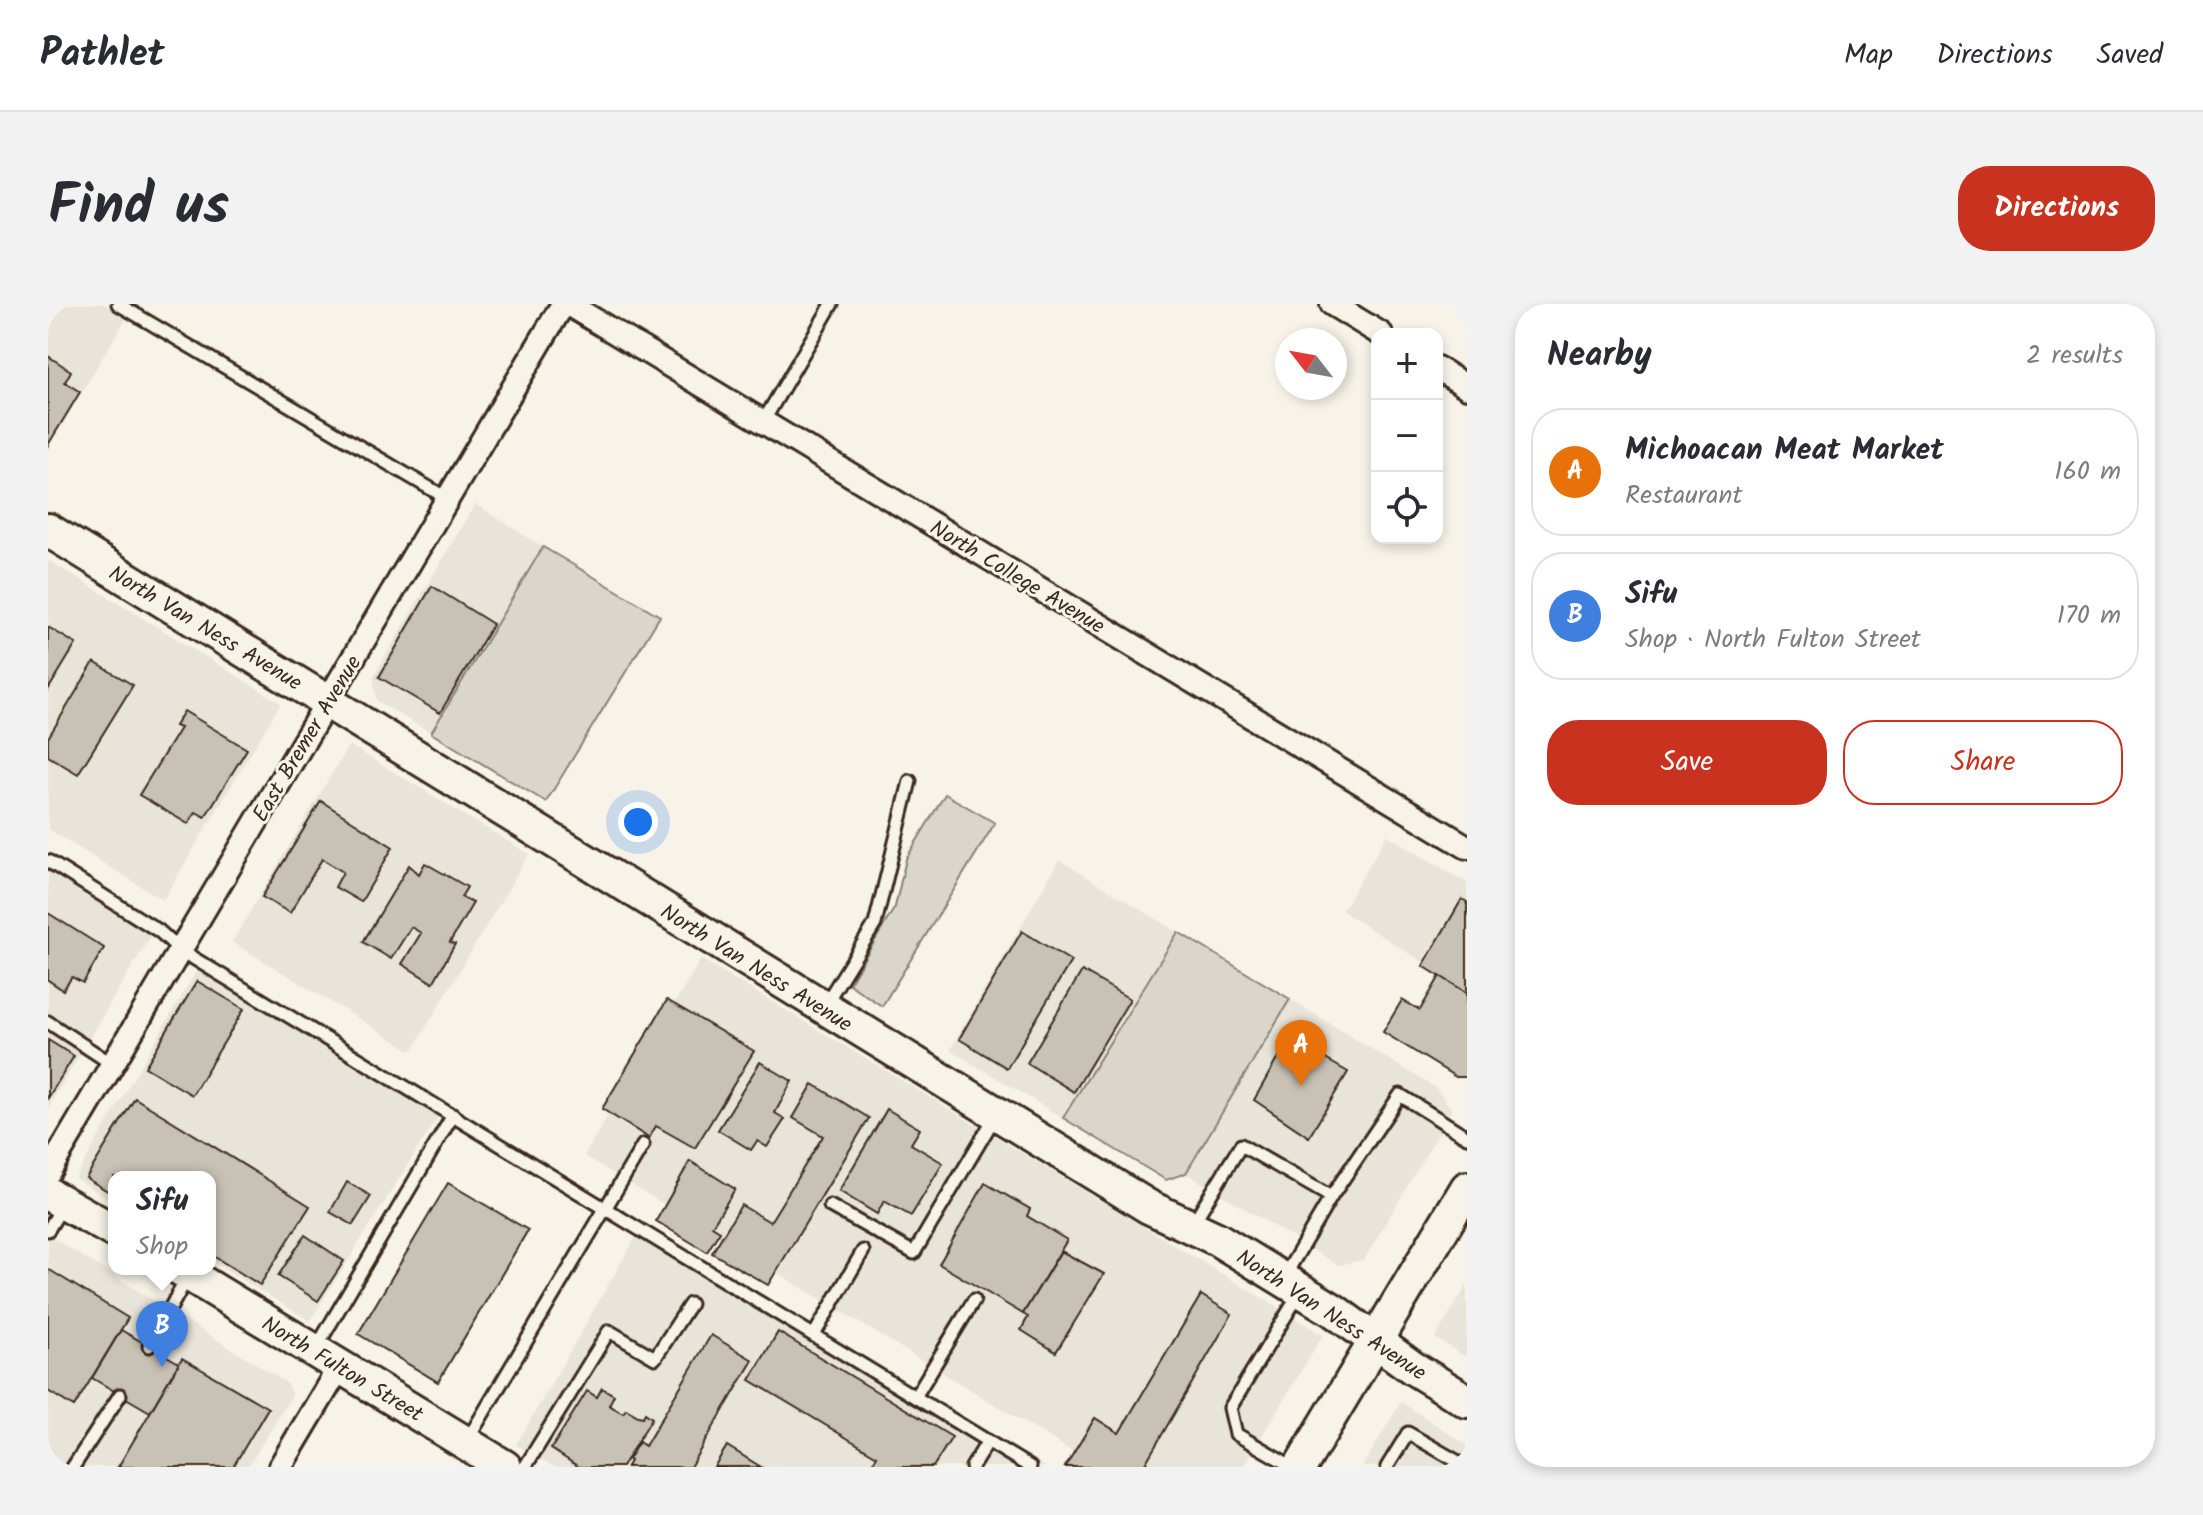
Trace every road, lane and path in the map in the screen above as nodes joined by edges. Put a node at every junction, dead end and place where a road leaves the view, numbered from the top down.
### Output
1 (118, 304) edge
2 (566, 304) edge
3 (832, 304) edge
4 (1332, 304) edge
5 (1371, 328) edge
6 (1443, 372) edge
7 (1467, 387) edge
8 (763, 422) junction
9 (448, 499) junction
10 (48, 530) edge
11 (327, 701) junction
12 (910, 781) dead end
13 (1467, 847) edge
14 (48, 861) edge
15 (180, 950) junction
16 (823, 1007) junction
17 (48, 1022) edge
18 (112, 1064) junction
19 (996, 1114) junction
20 (453, 1115) junction
21 (1467, 1137) edge
22 (643, 1145) dead end
23 (48, 1173) edge
24 (1467, 1188) edge
25 (1331, 1197) junction
26 (830, 1206) dead end
27 (606, 1208) junction
28 (53, 1209) edge
29 (1191, 1227) junction
30 (108, 1229) edge
31 (863, 1251) dead end
32 (184, 1275) edge
33 (190, 1275) edge
34 (1292, 1285) junction
35 (974, 1300) dead end
36 (690, 1304) dead end
37 (814, 1335) junction
38 (1375, 1341) junction
39 (149, 1346) dead end
40 (328, 1358) junction
41 (120, 1395) dead end
42 (915, 1397) junction
43 (1467, 1401) edge
44 (988, 1441) junction
45 (466, 1443) junction
46 (73, 1467) edge
47 (280, 1467) edge
48 (505, 1467) edge
49 (525, 1467) edge
50 (972, 1467) edge
51 (1030, 1467) edge
52 (1293, 1467) edge
53 (1300, 1467) edge
54 (1387, 1467) edge
55 (1467, 1467) edge

1 - 9 lane
2 - 8 street, North College Avenue
2 - 9 street, East Bremer Avenue
3 - 8 lane
4 - 5 street
6 - 7 street
8 - 13 street, North College Avenue
9 - 11 street, East Bremer Avenue
10 - 11 main road, North Van Ness Avenue
11 - 15 street, East Bremer Avenue
11 - 16 main road, North Van Ness Avenue
12 - 16 lane
14 - 15 lane
15 - 18 street, East Bremer Avenue
15 - 20 lane
16 - 19 main road, North Van Ness Avenue
17 - 18 lane
18 - 23 street, East Bremer Avenue
19 - 26 lane
19 - 29 main road, North Van Ness Avenue
20 - 27 lane
20 - 40 lane
21 - 25 lane
22 - 27 lane
24 - 38 main road
25 - 29 lane
25 - 34 lane
27 - 37 lane
27 - 45 lane
28 - 30 main road
29 - 34 main road, North Van Ness Avenue
31 - 37 lane
32 - 39 lane
33 - 40 main road, North Fulton Street
34 - 38 main road, North Van Ness Avenue
34 - 52 lane
35 - 42 lane
36 - 49 lane
37 - 42 lane
38 - 43 main road, North Van Ness Avenue
38 - 53 main road
40 - 45 main road, North Fulton Street
40 - 47 street
41 - 46 lane
42 - 44 lane
44 - 50 lane
44 - 51 lane
45 - 48 main road, North Fulton Street
54 - 55 lane

